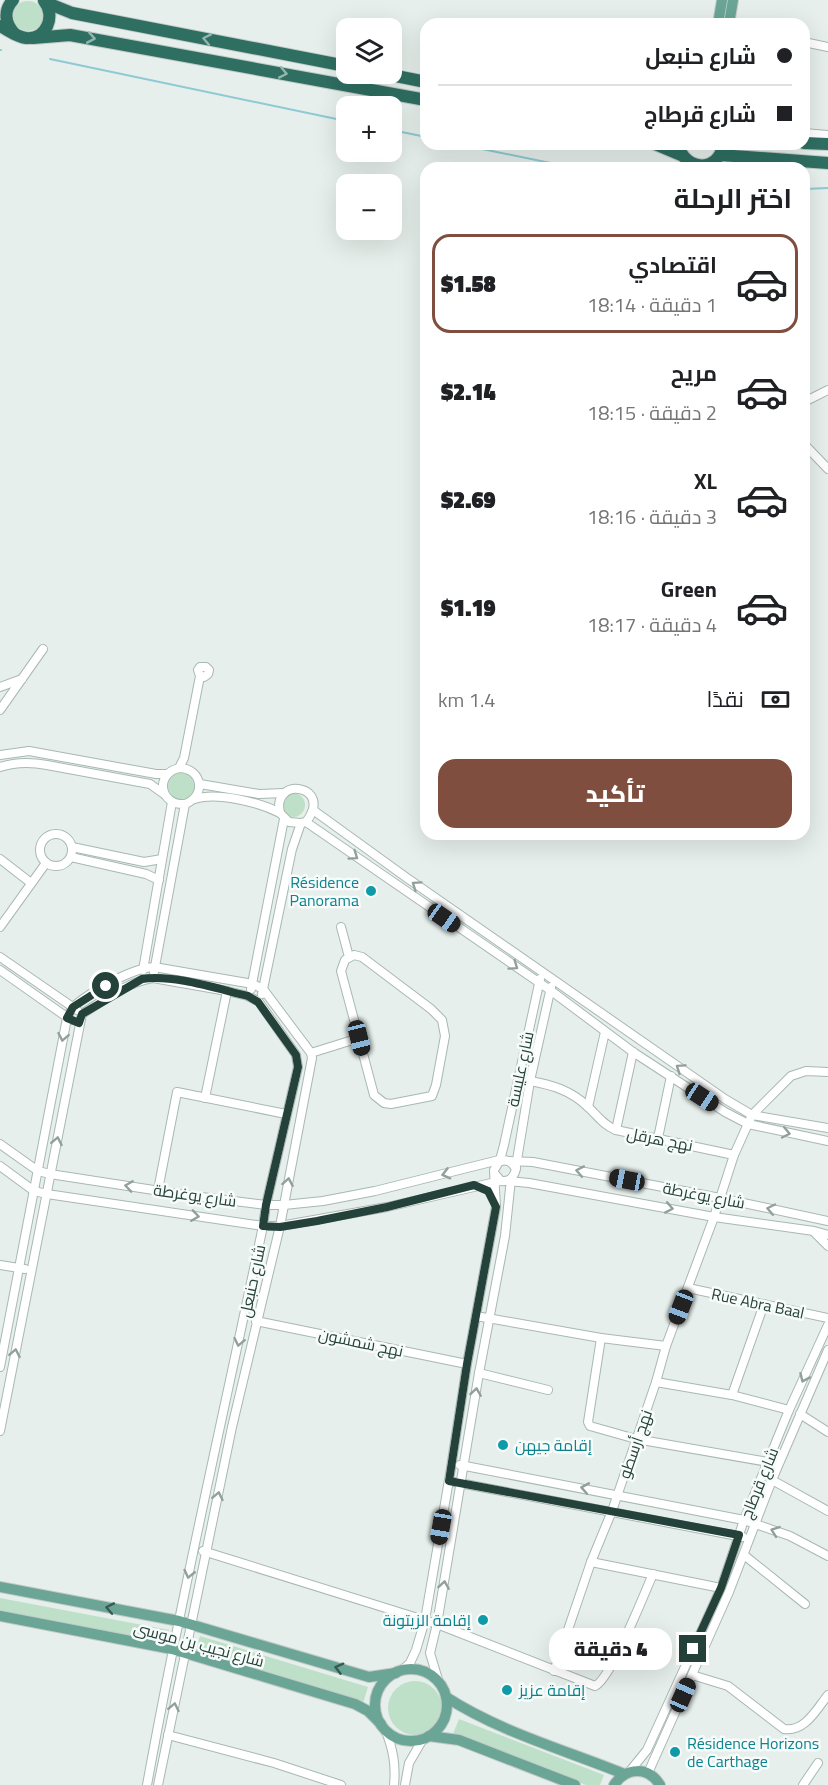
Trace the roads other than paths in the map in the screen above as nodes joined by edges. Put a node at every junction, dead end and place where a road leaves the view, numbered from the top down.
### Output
1 (13, 0) edge
2 (722, 0) edge
3 (733, 0) edge
4 (45, 2) edge
5 (719, 18) edge
6 (730, 18) edge
7 (0, 26) edge
8 (16, 35) junction
9 (33, 38) junction
10 (810, 43) edge
11 (828, 47) edge
12 (336, 64) edge
13 (402, 77) edge
14 (420, 80) edge
15 (420, 99) edge
16 (810, 134) edge
17 (828, 135) edge
18 (810, 143) edge
19 (828, 144) edge
20 (721, 150) edge
21 (828, 163) edge
22 (828, 390) edge
23 (810, 399) edge
24 (810, 450) edge
25 (828, 469) edge
26 (43, 649) dead end
27 (22, 679) junction
28 (0, 687) edge
29 (1, 705) edge
30 (0, 754) edge
31 (0, 767) edge
32 (179, 768) junction
33 (192, 771) junction
34 (167, 774) junction
35 (200, 784) junction
36 (284, 793) junction
37 (164, 794) junction
38 (195, 799) junction
39 (172, 802) junction
40 (185, 804) junction
41 (313, 810) junction
42 (282, 816) junction
43 (303, 823) junction
44 (72, 847) junction
45 (71, 857) junction
46 (162, 859) junction
47 (0, 860) edge
48 (46, 863) junction
49 (159, 880) junction
50 (32, 883) junction
51 (0, 927) edge
52 (340, 927) dead end
53 (0, 957) edge
54 (349, 957) junction
55 (154, 967) junction
56 (143, 968) junction
57 (0, 970) edge
58 (543, 974) junction
59 (153, 978) junction
60 (142, 979) junction
61 (553, 980) junction
62 (538, 982) junction
63 (253, 984) junction
64 (263, 989) junction
65 (550, 990) junction
66 (227, 991) junction
67 (248, 996) junction
68 (258, 1002) junction
69 (73, 1007) junction
70 (82, 1014) junction
71 (67, 1018) junction
72 (79, 1023) junction
73 (604, 1032) junction
74 (359, 1038) junction
75 (633, 1052) junction
76 (310, 1053) junction
77 (828, 1072) edge
78 (671, 1076) junction
79 (530, 1081) junction
80 (205, 1098) junction
81 (588, 1107) junction
82 (286, 1114) junction
83 (752, 1115) junction
84 (748, 1124) junction
85 (828, 1128) edge
86 (616, 1130) junction
87 (658, 1138) junction
88 (519, 1139) junction
89 (828, 1141) edge
90 (0, 1144) edge
91 (504, 1145) junction
92 (734, 1155) junction
93 (533, 1162) junction
94 (507, 1163) junction
95 (486, 1164) junction
96 (0, 1166) edge
97 (38, 1171) junction
98 (50, 1174) junction
99 (503, 1180) junction
100 (529, 1183) junction
101 (474, 1185) junction
102 (158, 1190) junction
103 (34, 1191) junction
104 (47, 1194) junction
105 (720, 1198) junction
106 (510, 1200) junction
107 (266, 1205) junction
108 (284, 1205) junction
109 (496, 1207) junction
110 (714, 1217) junction
111 (827, 1221) edge
112 (263, 1226) junction
113 (280, 1227) junction
114 (814, 1231) junction
115 (828, 1235) edge
116 (828, 1246) edge
117 (0, 1265) edge
118 (20, 1268) junction
119 (31, 1271) junction
120 (688, 1288) junction
121 (764, 1304) junction
122 (476, 1316) junction
123 (490, 1318) junction
124 (828, 1318) edge
125 (256, 1321) junction
126 (828, 1325) edge
127 (601, 1338) junction
128 (666, 1346) junction
129 (828, 1350) edge
130 (467, 1364) junction
131 (825, 1364) edge
132 (0, 1367) edge
133 (479, 1373) junction
134 (656, 1382) junction
135 (548, 1390) dead end
136 (732, 1395) junction
137 (789, 1410) junction
138 (800, 1414) junction
139 (0, 1431) edge
140 (828, 1432) edge
141 (636, 1439) junction
142 (768, 1462) junction
143 (452, 1463) junction
144 (464, 1466) junction
145 (772, 1480) junction
146 (449, 1481) junction
147 (462, 1483) junction
148 (618, 1494) junction
149 (612, 1511) junction
150 (828, 1511) edge
151 (744, 1520) junction
152 (756, 1524) junction
153 (739, 1535) junction
154 (750, 1539) junction
155 (195, 1548) junction
156 (206, 1552) junction
157 (744, 1555) junction
158 (828, 1556) edge
159 (591, 1562) junction
160 (653, 1574) junction
161 (0, 1587) edge
162 (721, 1588) junction
163 (805, 1604) dead end
164 (0, 1616) edge
165 (425, 1620) junction
166 (179, 1621) junction
167 (192, 1624) junction
168 (437, 1624) junction
169 (172, 1649) junction
170 (185, 1653) junction
171 (555, 1671) junction
172 (398, 1672) junction
173 (692, 1675) junction
174 (439, 1683) junction
175 (828, 1695) edge
176 (446, 1697) junction
177 (383, 1727) junction
178 (168, 1734) junction
179 (426, 1737) junction
180 (818, 1763) dead end
181 (627, 1773) junction
182 (648, 1773) junction
183 (147, 1785) edge
184 (158, 1785) edge
185 (341, 1785) edge
186 (394, 1785) edge
187 (405, 1785) edge
188 (575, 1785) edge
189 (614, 1785) edge
190 (660, 1785) edge
191 (803, 1785) edge

1 - 8 highway
2 - 5 main road
3 - 6 main road
4 - 9 highway
12 -> 4 highway
7 - 8 highway
8 - 9 highway
9 -> 15 highway
10 - 11 street
13 - 14 highway
16 - 17 street
18 - 19 highway
20 - 21 highway
22 - 23 street
24 - 25 street
26 - 27 street
27 - 28 street
27 - 29 street
30 - 34 street
31 - 37 street
32 - 33 street
32 - 33 street
32 - 34 street
33 - 35 street
34 - 37 street
35 - 36 street
35 - 38 street
36 - 41 street
36 - 42 street
37 - 39 street
38 - 40 street
38 - 42 street
39 - 40 street
39 - 46 street
40 - 55 street
41 - 43 street
58 -> 41 street
42 - 43 street
42 - 63 street
43 -> 62 street
43 - 64 street
44 - 45 street
44 - 46 street
44 - 48 street
45 - 48 street
45 - 49 street
46 - 49 street
47 - 50 street
48 - 50 street
49 - 56 street
50 - 51 street
52 - 54 street
53 - 69 street
54 - 74 street
54 - 74 street
55 - 56 street
55 - 59 street
55 - 63 street
56 - 60 street
56 - 69 street
57 - 71 street
58 - 61 street
58 - 62 street, شارع عليسة
59 - 60 street, شارع حنبعل
59 - 66 street, شارع حنبعل
60 - 70 street, شارع حنبعل
61 - 65 street, شارع عليسة
83 -> 61 street
62 - 65 street
62 - 91 street, شارع عليسة
63 - 64 street
63 - 67 street
64 - 68 street
64 - 76 street
65 - 73 street
65 - 79 street, شارع عليسة
66 - 67 street, شارع حنبعل
66 - 80 street
67 - 68 street, شارع حنبعل
68 - 82 street, شارع حنبعل
69 - 70 street
69 - 71 street
70 - 72 street
71 - 72 street
71 -> 97 street
98 -> 72 street
73 - 75 street
73 - 81 street
74 - 76 street
75 - 78 street
75 - 86 street
108 -> 76 street, شارع حنبعل
77 - 83 street
78 - 84 street
78 - 87 street
79 - 81 street, نهج هرقل
79 - 88 street, شارع عليسة
80 - 82 street
80 - 102 street
81 - 86 street, نهج هرقل
82 - 107 street, شارع حنبعل
83 - 84 street, نهج أرسطو
83 - 85 street
84 -> 89 street
84 - 92 street, نهج أرسطو
86 - 87 street, نهج هرقل
87 - 92 street, نهج هرقل
88 - 93 street
88 - 94 street, شارع عليسة
90 - 97 street, شارع يوغرطة
91 - 94 street, شارع عليسة
91 - 95 street
92 - 105 street, نهج أرسطو
93 - 94 street, شارع يوغرطة
105 -> 93 street, شارع يوغرطة
94 - 95 street, شارع يوغرطة
94 - 99 street
94 - 99 street
95 -> 108 street, شارع يوغرطة
96 - 103 street, شارع يوغرطة
97 - 98 street, شارع يوغرطة
97 - 103 street
102 -> 98 street, شارع يوغرطة
98 - 104 street
99 - 100 street, شارع يوغرطة
99 - 101 street, شارع يوغرطة
99 - 106 street
99 - 109 street
100 - 106 street
100 -> 110 street, شارع يوغرطة
101 - 109 street
101 - 113 street, شارع يوغرطة
102 - 107 street, شارع يوغرطة
103 - 104 street, شارع يوغرطة
103 - 118 street
104 -> 112 street, شارع يوغرطة
104 - 119 street
105 - 110 street, نهج أرسطو
111 -> 105 street, شارع يوغرطة
106 - 123 street
107 - 108 street, شارع يوغرطة
107 - 112 street, شارع حنبعل
108 - 113 street, شارع حنبعل
109 - 122 street
110 - 114 street, شارع يوغرطة
110 - 120 street, نهج أرسطو
112 - 113 street, شارع يوغرطة
112 -> 155 street, شارع حنبعل
113 - 125 street, شارع حنبعل
114 - 115 street, شارع يوغرطة
114 - 116 street
117 - 118 street
118 - 119 street
118 - 132 street
139 -> 119 street
120 - 121 street, Rue Abra Baal
120 - 128 street, نهج أرسطو
121 - 124 street, Rue Abra Baal
121 - 136 street
122 - 123 street
122 - 130 street
123 - 127 street
123 - 133 street
125 - 130 street, نهج شمشون
156 -> 125 street, شارع حنبعل
126 -> 137 street, شارع قرطاج
127 - 128 street
127 - 141 street
128 - 134 street, نهج أرسطو
129 - 131 street, شارع قرطاج
130 - 143 street
131 - 138 street, شارع قرطاج
133 - 135 street
144 -> 133 street
134 - 136 street
134 - 141 street, نهج أرسطو
136 - 137 street
137 - 142 street, شارع قرطاج
138 - 140 street
138 - 145 street, شارع قرطاج
141 - 142 street
141 - 148 street, نهج أرسطو
142 - 151 street, شارع قرطاج
143 - 144 street
143 - 146 street
144 - 147 street
148 -> 144 street
145 - 150 street
145 - 152 street, شارع قرطاج
146 - 147 street
146 - 165 street
147 - 149 street
168 -> 147 street
148 - 149 street, نهج أرسطو
148 - 151 street
149 - 153 street
149 - 159 street, نهج أرسطو
151 - 152 street
151 - 153 street, شارع قرطاج
152 - 154 street, شارع قرطاج
158 -> 152 street
153 - 154 street
153 - 162 street, شارع قرطاج
154 - 157 street, شارع قرطاج
155 - 156 street
155 -> 166 street, شارع حنبعل
156 - 165 street
156 - 167 street, شارع حنبعل
157 - 163 street
157 - 173 street, شارع قرطاج
159 - 160 street
159 - 171 street, نهج أرسطو
160 - 162 street
160 - 171 street
166 -> 161 main road
162 - 181 street, شارع قرطاج
164 - 169 main road, شارع نجيب بن موسى
165 - 168 street
165 - 172 street
166 - 167 main road
166 - 169 street, شارع حنبعل
167 - 170 street, شارع حنبعل
172 -> 167 main road
168 - 171 street
168 - 174 street
169 - 170 main road, شارع نجيب بن موسى
169 - 183 street, شارع حنبعل
170 - 177 main road, شارع نجيب بن موسى
178 -> 170 street, شارع حنبعل
172 - 174 main road
172 - 177 main road
173 - 175 street
173 - 182 street, شارع قرطاج
174 - 176 main road
176 - 179 main road
176 - 181 main road
177 - 179 main road
177 - 186 street
178 - 184 street, شارع حنبعل
178 - 185 street
179 - 187 street
179 - 188 main road
180 - 191 street
181 - 182 main road
181 - 189 main road
182 - 190 main road

